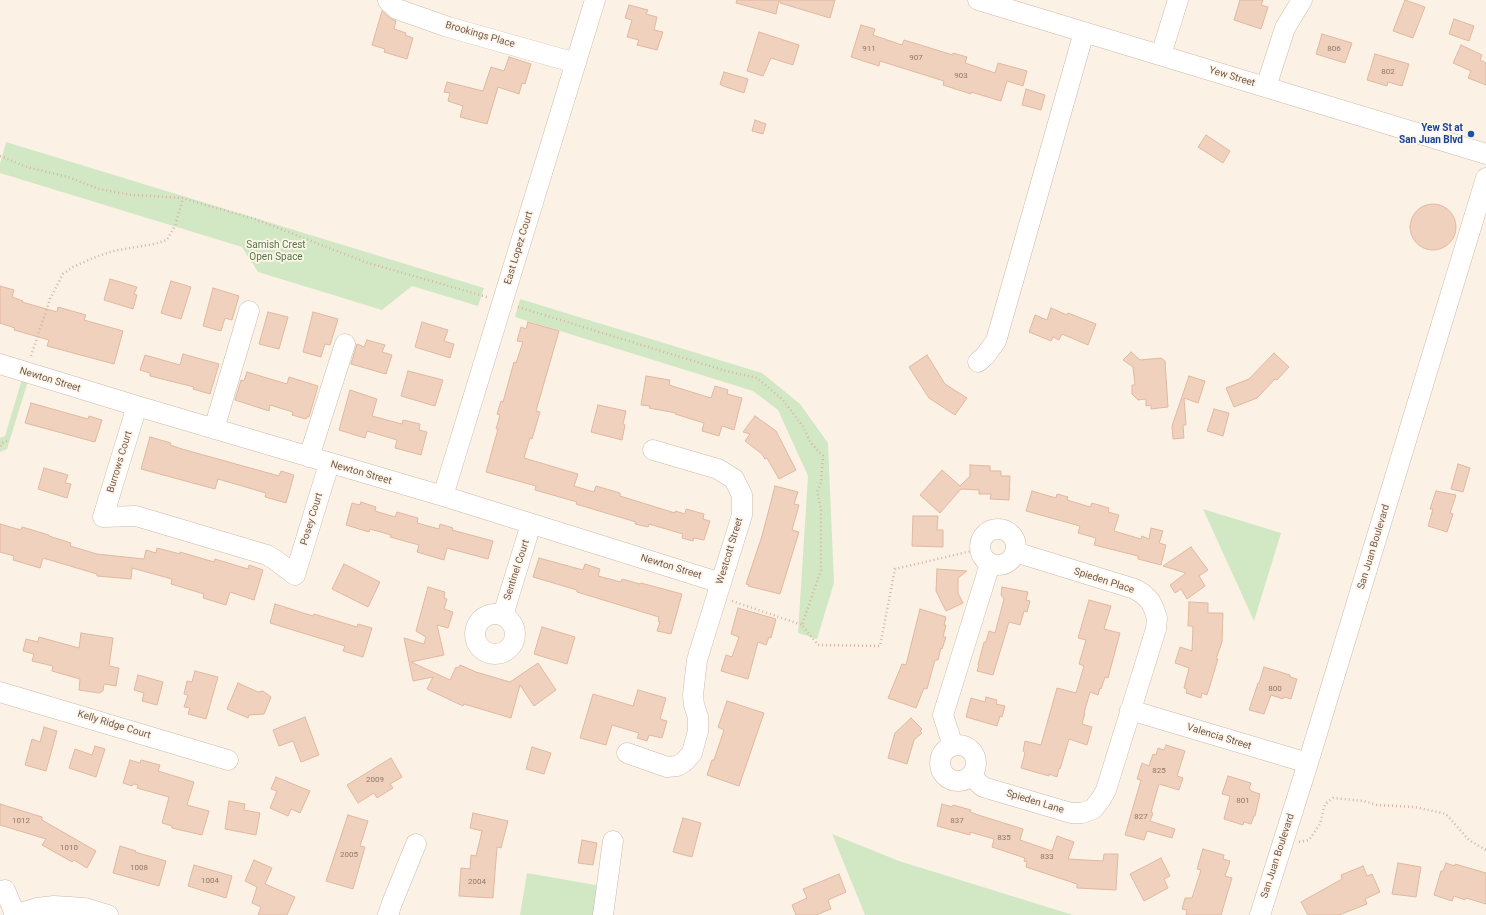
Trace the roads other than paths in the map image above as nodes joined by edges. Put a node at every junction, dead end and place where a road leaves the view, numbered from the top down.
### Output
1 (595, 0) edge
2 (1178, 0) edge
3 (1302, 0) edge
4 (388, 1) edge
5 (990, 2) edge
6 (1084, 32) junction
7 (1161, 56) junction
8 (576, 63) junction
9 (1266, 87) junction
10 (1486, 154) edge
11 (1486, 178) edge
12 (249, 310) dead end
13 (345, 344) dead end
14 (978, 362) dead end
15 (0, 364) edge
16 (137, 406) junction
17 (214, 429) junction
18 (653, 450) dead end
19 (309, 458) junction
20 (328, 464) junction
21 (443, 496) junction
22 (531, 524) junction
23 (1015, 552) junction
24 (985, 556) junction
25 (295, 575) joint
26 (719, 589) junction
27 (503, 615) dead end
28 (0, 692) edge
29 (1130, 710) junction
30 (954, 746) junction
31 (626, 753) dead end
32 (228, 760) dead end
33 (1308, 763) junction
34 (970, 776) junction
35 (613, 841) dead end
36 (416, 844) dead end
37 (6, 890) dead end
38 (14, 915) edge
39 (108, 915) edge
40 (388, 915) edge
41 (603, 915) edge
42 (1260, 915) edge

1 - 8 street, East Lopez Court
2 - 7 street
3 - 9 street
4 - 8 street, Brookings Place
5 - 6 street, Yew Street
6 - 7 street, Yew Street
6 - 14 street
7 - 9 street, Yew Street
8 - 21 street, East Lopez Court
9 - 10 street, Yew Street
11 - 33 street, San Juan Boulevard
12 - 17 street
13 - 19 street
15 - 16 street, Newton Street
16 - 17 street, Newton Street
16 - 25 street, Burrows Court
17 - 19 street, Newton Street
18 - 26 street, Westcott Street
19 - 20 street, Newton Street
20 - 21 street, Newton Street
20 - 25 street, Posey Court
21 - 22 street, Newton Street
22 - 26 street, Newton Street
22 - 27 street, Sentinel Court
23 - 24 street
23 - 24 street
23 - 29 street, Spieden Place
24 - 30 street
26 - 31 street, Westcott Street
28 - 32 street, Kelly Ridge Court
29 - 33 street, Valencia Street
29 - 34 street, Spieden Lane
30 - 34 street
30 - 34 street
33 - 42 street, San Juan Boulevard
35 - 41 street
36 - 40 street
37 - 38 street
38 - 39 street

